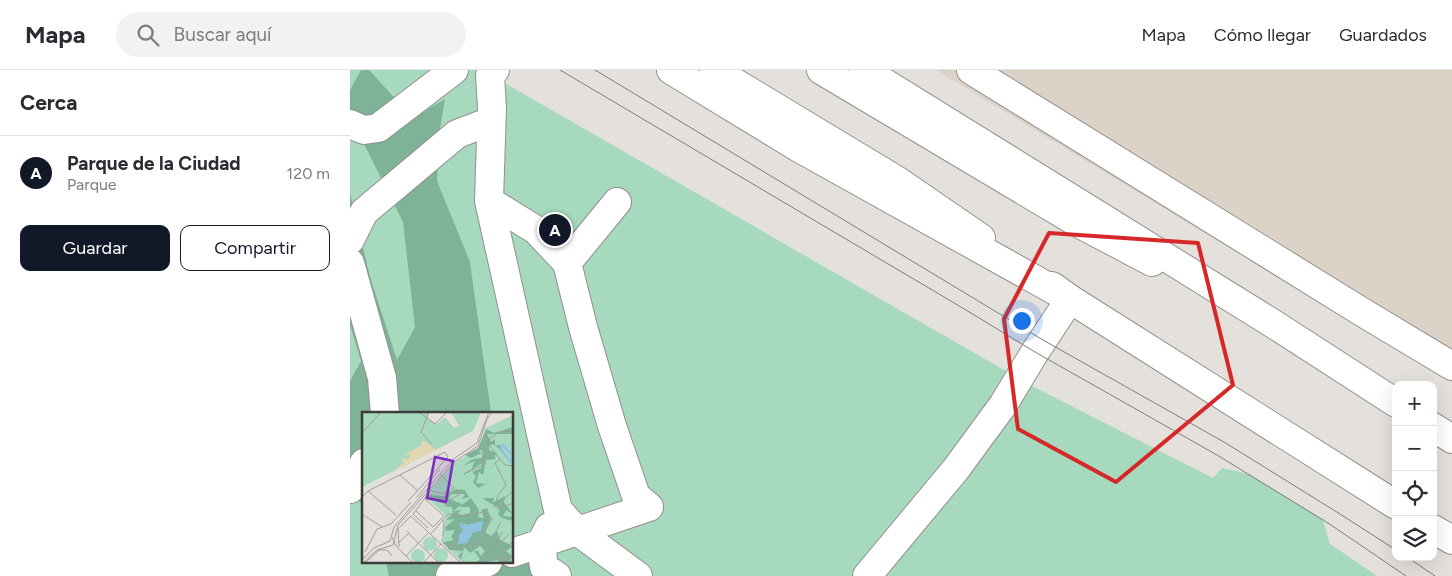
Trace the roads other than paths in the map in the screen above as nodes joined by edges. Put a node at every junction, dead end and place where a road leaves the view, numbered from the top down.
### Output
1 (454, 70) edge
2 (671, 70) edge
3 (714, 70) edge
4 (822, 70) edge
5 (864, 70) edge
6 (971, 70) edge
7 (492, 73) edge
8 (491, 121) junction
9 (350, 124) edge
10 (489, 201) junction
11 (617, 202) dead end
12 (350, 240) edge
13 (350, 263) edge
14 (567, 263) junction
15 (1070, 299) junction
16 (1272, 323) junction
17 (1452, 366) edge
18 (1392, 400) edge
19 (385, 412) edge
20 (1437, 430) edge
21 (1452, 439) edge
22 (362, 467) edge
23 (350, 489) edge
24 (1392, 502) edge
25 (558, 510) junction
26 (577, 531) junction
27 (1437, 531) edge
28 (1452, 540) edge
29 (541, 543) junction
30 (514, 552) edge
31 (483, 564) edge
32 (450, 576) edge
33 (557, 576) edge
34 (638, 576) edge
35 (867, 576) edge

1 - 7 main road
1 - 9 main road
2 - 15 main road
3 - 15 main road
4 - 16 main road
5 - 16 main road
6 - 17 main road
7 - 8 main road
8 - 10 main road
8 - 12 main road
10 - 14 main road
10 - 25 main road
11 - 14 main road
13 - 19 main road
14 - 26 main road
15 - 24 main road
15 - 35 main road
16 - 18 main road
20 - 21 main road
22 - 23 main road
25 - 26 main road
25 - 29 main road
26 - 29 main road
26 - 34 main road
27 - 28 main road
29 - 30 main road
29 - 33 main road
31 - 32 main road

